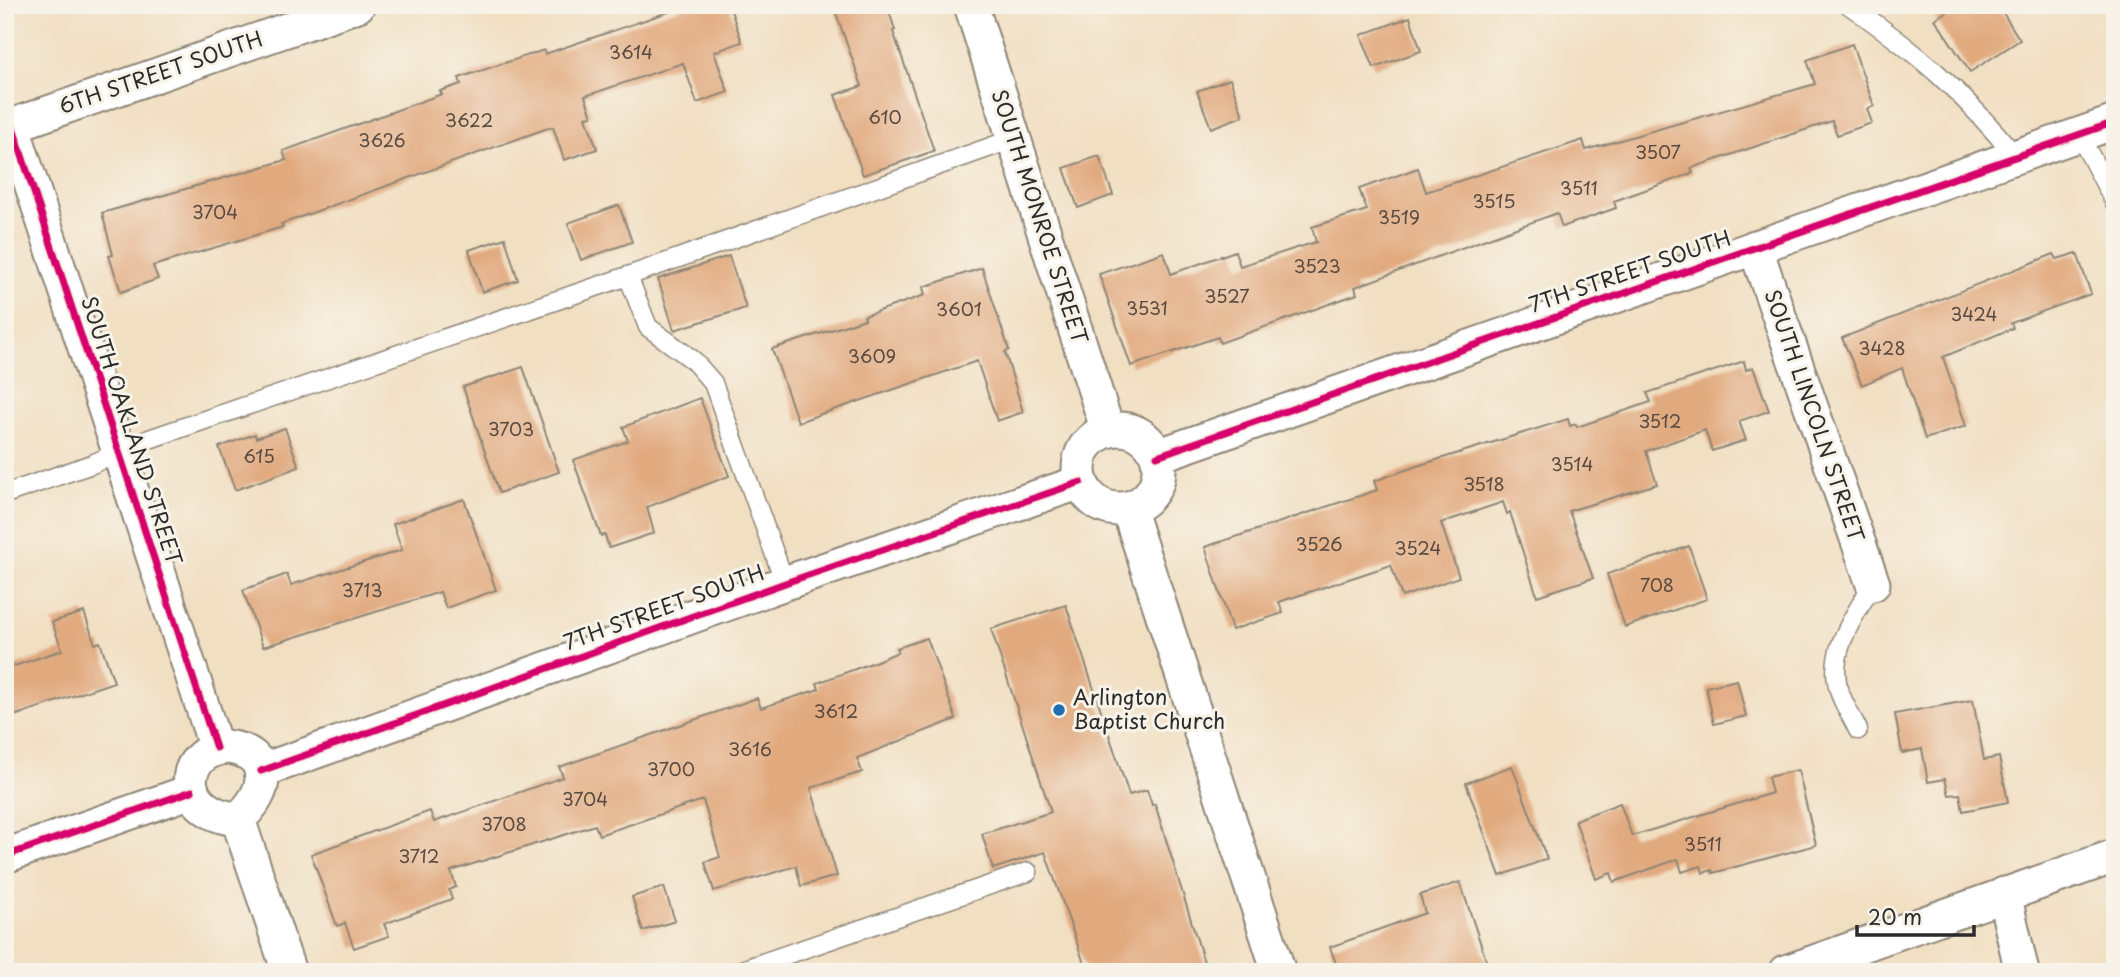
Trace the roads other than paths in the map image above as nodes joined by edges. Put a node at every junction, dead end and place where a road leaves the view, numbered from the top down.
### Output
1 (358, 5) edge
2 (971, 5) edge
3 (1849, 5) edge
4 (2115, 122) edge
5 (8, 126) edge
6 (2080, 134) junction
7 (1013, 139) junction
8 (2015, 156) junction
9 (2115, 203) edge
10 (1755, 247) junction
11 (628, 276) junction
12 (1107, 428) junction
13 (120, 453) junction
14 (1157, 456) junction
15 (1081, 482) junction
16 (5, 494) edge
17 (1128, 508) junction
18 (785, 583) junction
19 (1873, 584) joint
20 (1858, 730) dead end
21 (216, 748) junction
22 (261, 771) junction
23 (192, 791) junction
24 (238, 819) junction
25 (5, 856) edge
26 (2115, 856) edge
27 (1028, 872) dead end
28 (2004, 894) junction
29 (289, 972) edge
30 (736, 972) edge
31 (1279, 972) edge
32 (1786, 972) edge
33 (2022, 972) edge

1 - 5 street, 6TH STREET SOUTH
2 - 7 street, SOUTH MONROE STREET
3 - 8 lane
4 - 6 street, 7TH STREET SOUTH
5 - 13 street, SOUTH OAKLAND STREET
6 - 8 street, 7TH STREET SOUTH
6 - 9 lane
7 - 11 lane
7 - 12 street, SOUTH MONROE STREET
8 - 10 street, 7TH STREET SOUTH
10 - 14 street, 7TH STREET SOUTH
10 - 19 street, SOUTH LINCOLN STREET
11 - 13 lane
11 - 18 lane
12 - 14 street
12 - 15 street
13 - 16 lane
13 - 21 street, SOUTH OAKLAND STREET
14 - 17 street
15 - 17 street
15 - 18 street, 7TH STREET SOUTH
17 - 31 street
18 - 22 street, 7TH STREET SOUTH
19 - 20 lane
21 - 22 street
21 - 23 street
22 - 24 street
23 - 24 street
23 - 25 street
24 - 29 street
26 - 28 street
27 - 30 lane
28 - 32 street
28 - 33 street

